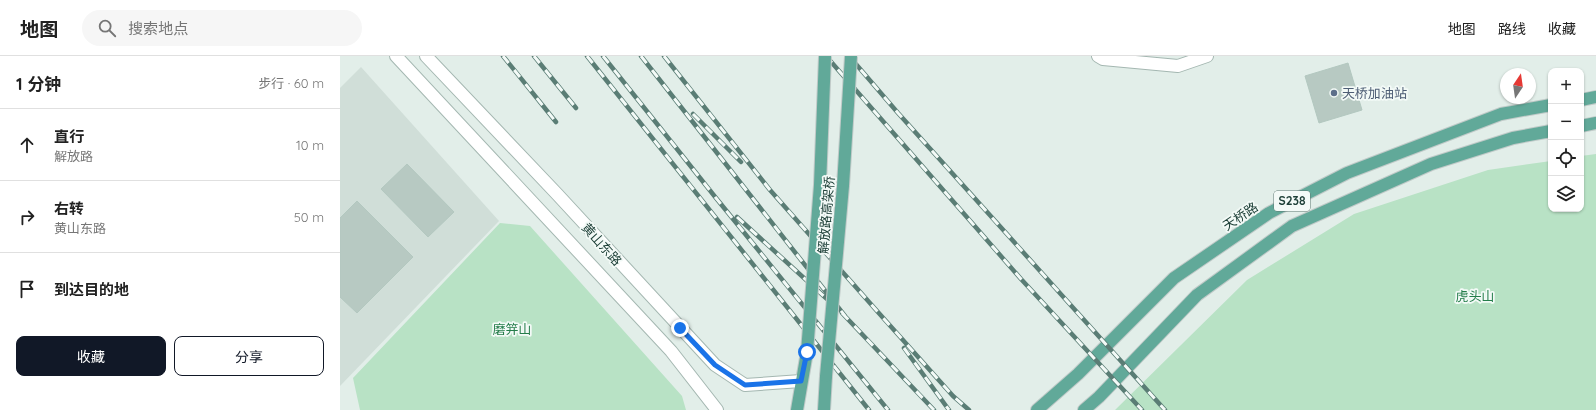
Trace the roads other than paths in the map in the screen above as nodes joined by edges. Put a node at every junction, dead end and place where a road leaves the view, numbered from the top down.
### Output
1 (396, 56) edge
2 (426, 56) edge
3 (825, 56) edge
4 (851, 56) edge
5 (1098, 56) edge
6 (1207, 56) edge
7 (1596, 97) edge
8 (1584, 99) edge
9 (1548, 106) edge
10 (1596, 123) edge
11 (1584, 125) edge
12 (1548, 132) edge
13 (801, 381) junction
14 (717, 410) edge
15 (797, 410) edge
16 (824, 410) edge
17 (1037, 410) edge
18 (1084, 410) edge

1 - 14 street, 黄山东路
2 - 13 street, 黄山东路
3 - 13 main road, 解放路高架桥, bridge
4 - 16 main road, 解放路高架桥, bridge
5 - 6 street
7 - 8 main road
9 - 17 main road, 天桥路 / S238
10 - 11 main road
12 - 18 main road, S238
13 - 15 main road, 解放路高架桥

